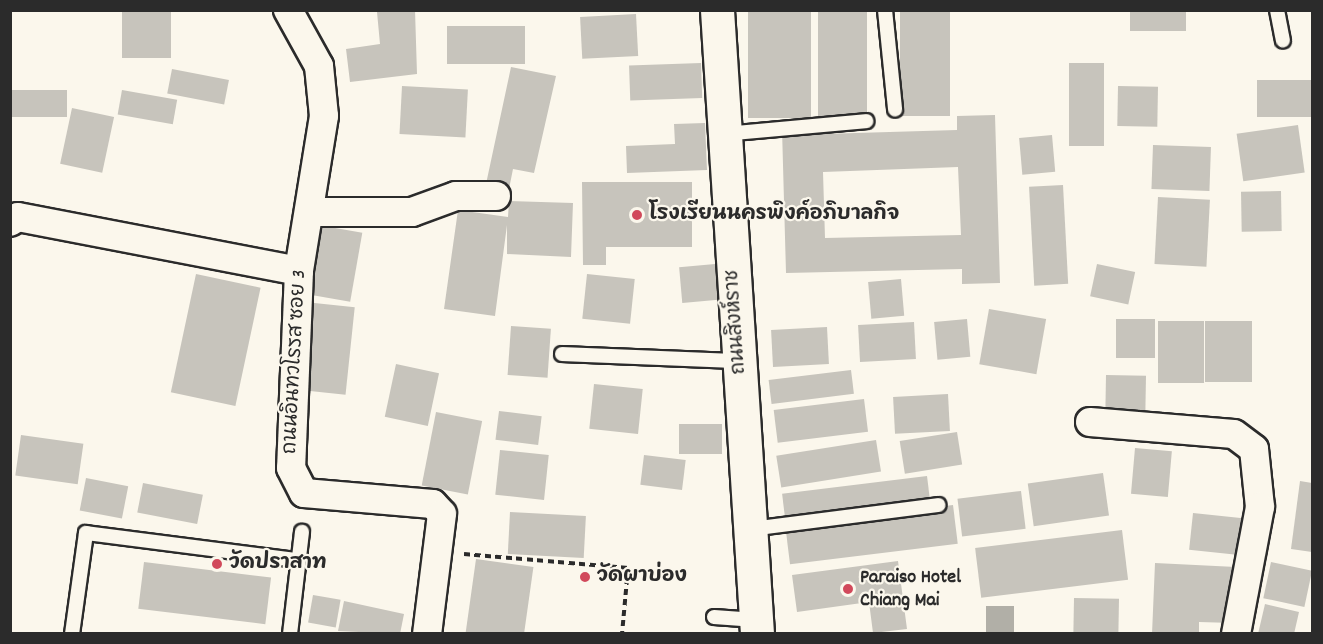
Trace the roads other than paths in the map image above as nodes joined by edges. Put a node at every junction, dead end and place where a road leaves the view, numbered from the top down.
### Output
1 (288, 10) edge
2 (717, 10) edge
3 (885, 10) edge
4 (1277, 10) edge
5 (1283, 40) dead end
6 (895, 109) dead end
7 (866, 121) dead end
8 (724, 134) junction
9 (496, 196) dead end
10 (309, 212) junction
11 (13, 218) edge
12 (299, 271) junction
13 (562, 354) dead end
14 (740, 361) junction
15 (1090, 422) dead end
16 (938, 505) dead end
17 (751, 529) junction
18 (302, 532) dead end
19 (298, 560) junction
20 (714, 617) dead end
21 (757, 627) edge
22 (72, 633) edge
23 (290, 633) edge
24 (427, 633) edge
25 (1236, 633) edge

1 - 10 street, ถนนอินทวโรรส ซอย 3
2 - 8 street, ถนนสิงห์ราช
3 - 6 lane
4 - 5 lane
7 - 8 lane
8 - 14 street, ถนนสิงห์ราช
9 - 10 street
10 - 12 street, ถนนอินทวโรรส ซอย 3
11 - 12 street
12 - 24 street, ถนนอินทวโรรส ซอย 3
13 - 14 lane
14 - 17 street, ถนนสิงห์ราช
15 - 25 street
16 - 17 lane
17 - 21 street, ถนนสิงห์ราช
18 - 19 lane
19 - 22 lane
19 - 23 lane
20 - 21 lane

